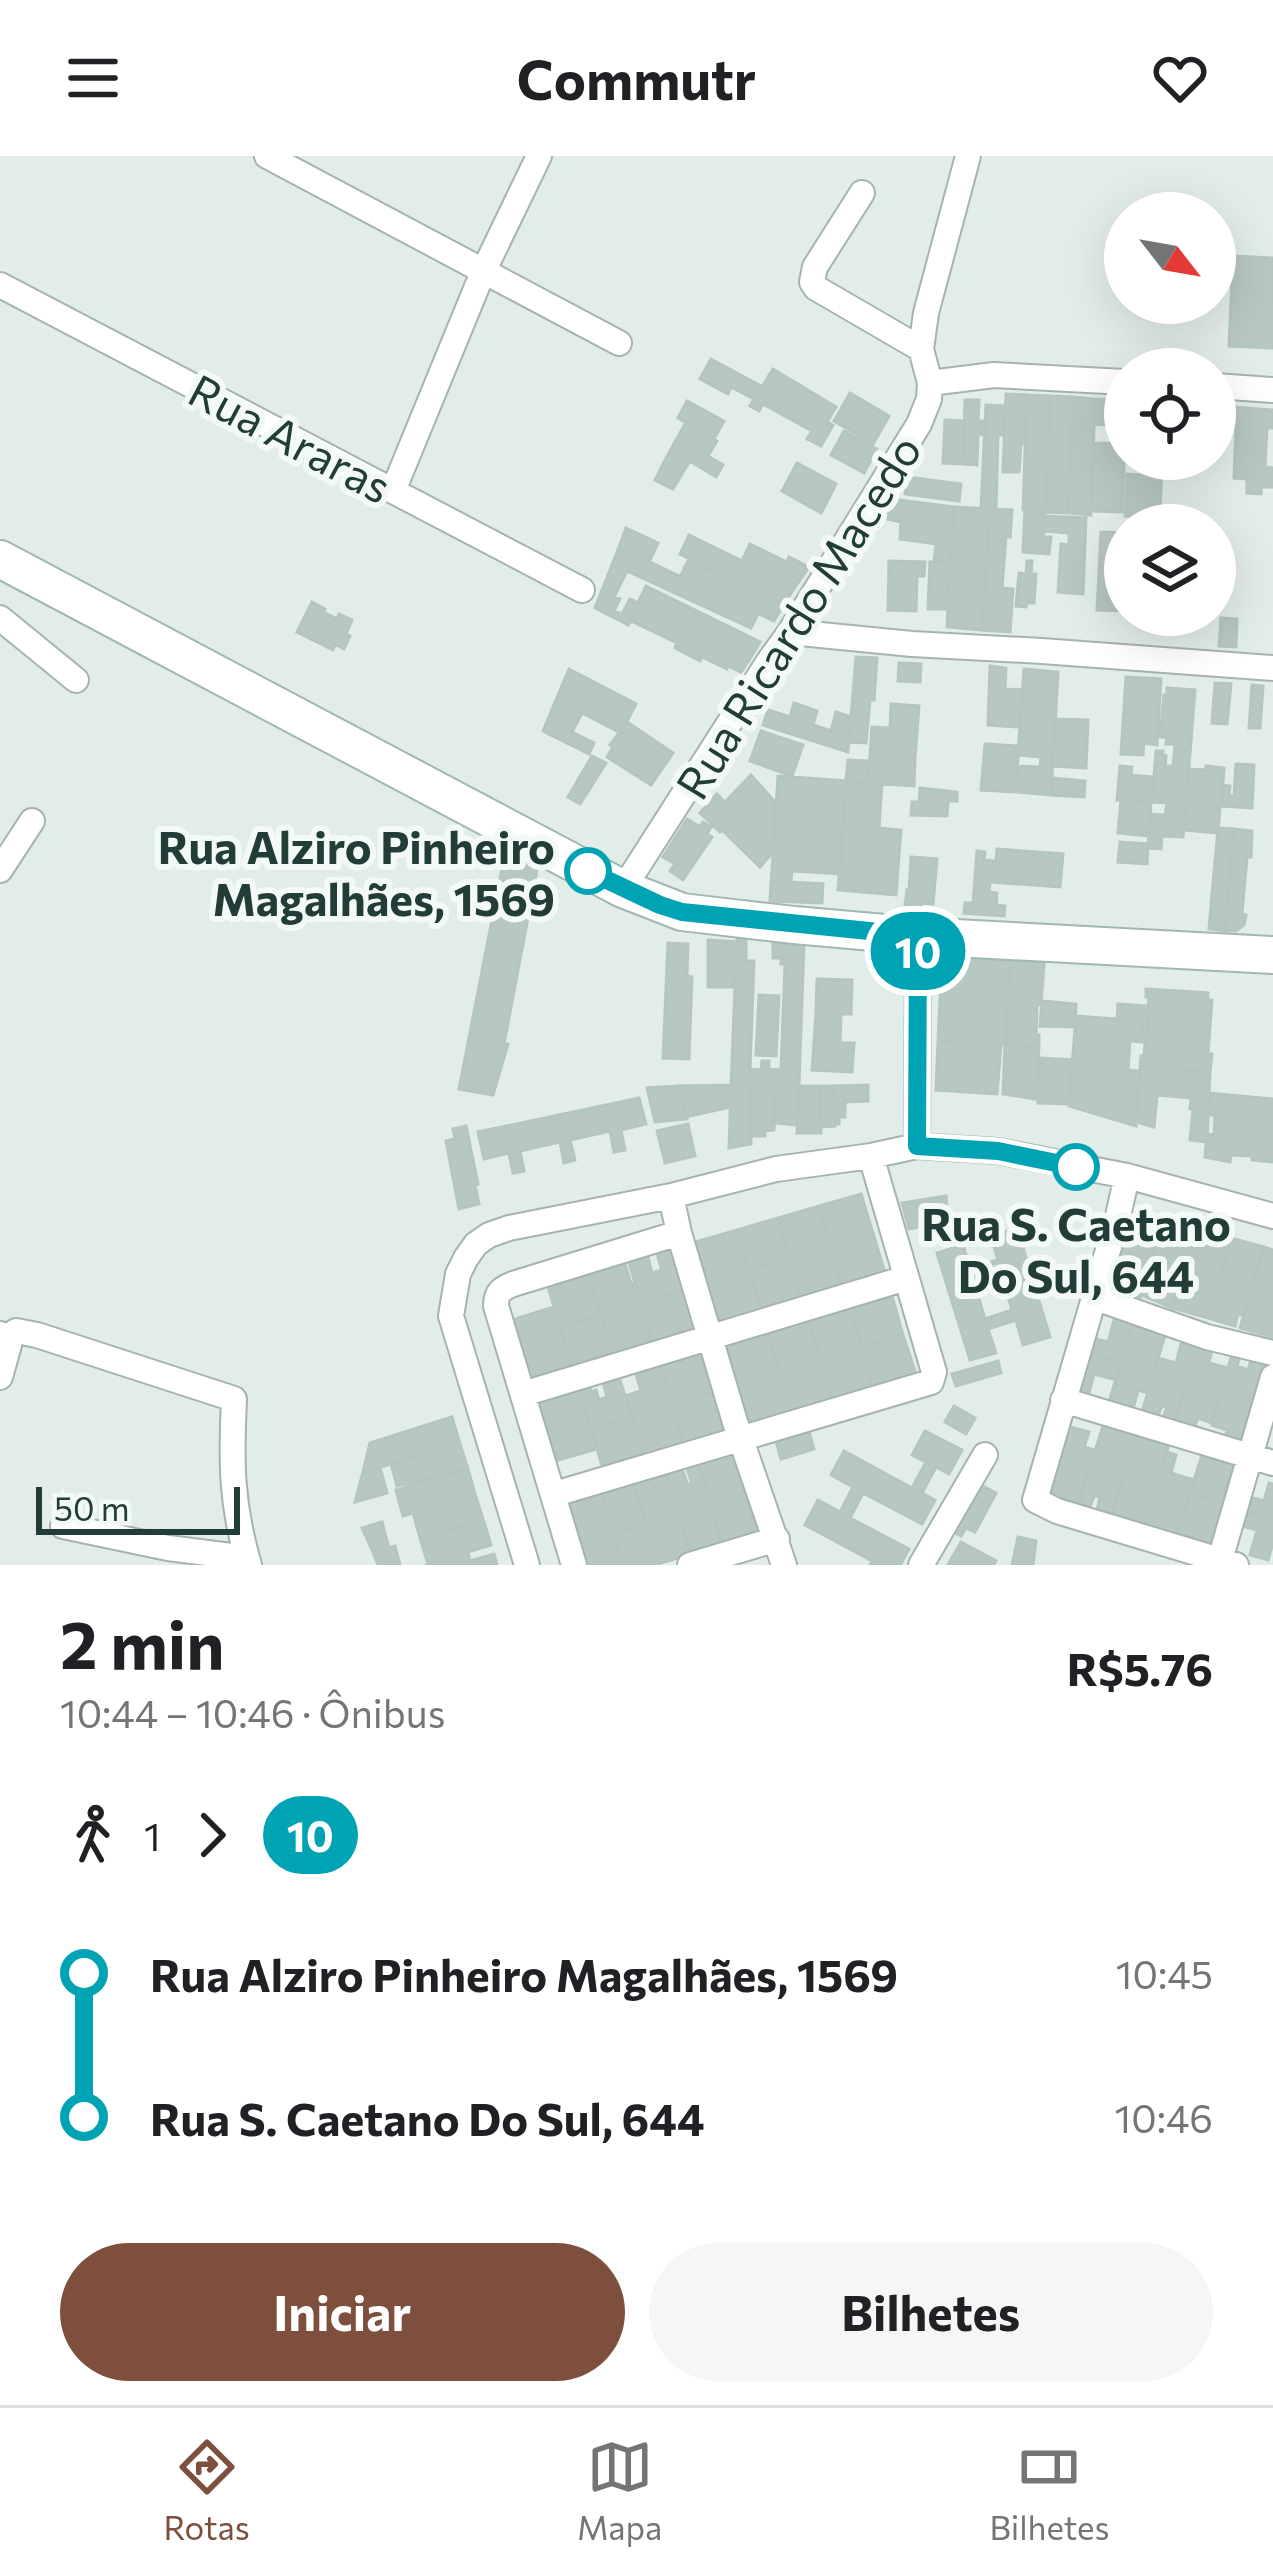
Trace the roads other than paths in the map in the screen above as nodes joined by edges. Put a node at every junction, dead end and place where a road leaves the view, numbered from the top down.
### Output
1 (267, 156) edge
2 (539, 156) edge
3 (968, 156) edge
4 (862, 194) dead end
5 (483, 272) junction
6 (0, 285) edge
7 (619, 343) dead end
8 (921, 350) junction
9 (1104, 381) edge
10 (930, 383) junction
11 (1236, 387) edge
12 (1273, 390) edge
13 (392, 491) junction
14 (0, 559) edge
15 (582, 590) dead end
16 (0, 618) edge
17 (790, 632) junction
18 (1273, 668) edge
19 (76, 680) dead end
20 (32, 821) dead end
21 (0, 870) edge
22 (623, 889) junction
23 (918, 936) junction
24 (1273, 955) edge
25 (917, 1146) junction
26 (871, 1156) junction
27 (1127, 1176) junction
28 (671, 1196) junction
29 (1273, 1216) edge
30 (679, 1233) junction
31 (906, 1278) junction
32 (1094, 1297) junction
33 (711, 1336) junction
34 (3, 1337) edge
35 (1273, 1353) edge
36 (0, 1377) edge
37 (1273, 1377) edge
38 (523, 1394) junction
39 (1063, 1400) junction
40 (742, 1439) junction
41 (986, 1455) dead end
42 (1261, 1460) edge
43 (555, 1495) junction
44 (63, 1526) dead end
45 (777, 1540) junction
46 (248, 1562) edge
47 (1228, 1563) edge
48 (527, 1565) edge
49 (574, 1565) edge
50 (690, 1565) edge
51 (784, 1565) edge
52 (921, 1565) edge

1 - 5 street
2 - 5 street
3 - 8 street
4 - 8 street
5 - 7 street
5 - 13 street
6 - 13 street, Rua Araras
8 - 10 street
9 - 10 street, Rua Ricardo Macedo
10 - 17 street, Rua Ricardo Macedo
11 - 12 street
13 - 15 street, Rua Araras
14 - 22 street
16 - 19 street
17 - 18 street
17 - 22 street, Rua Ricardo Macedo
20 - 21 street
22 - 23 street
23 - 24 street
23 - 25 street
25 - 26 street
25 - 27 street
26 - 28 street
26 - 31 street
27 - 29 street
27 - 32 street
28 - 30 street
28 - 48 street
30 - 33 street
30 - 38 street
31 - 33 street
31 - 40 street
32 - 35 street
32 - 39 street
33 - 38 street
33 - 40 street
34 - 36 street
34 - 46 street
37 - 42 street
38 - 43 street
39 - 42 street
39 - 47 street
40 - 43 street
40 - 45 street
41 - 52 street
42 - 47 street
43 - 49 street
44 - 46 street
45 - 50 street
45 - 51 street

